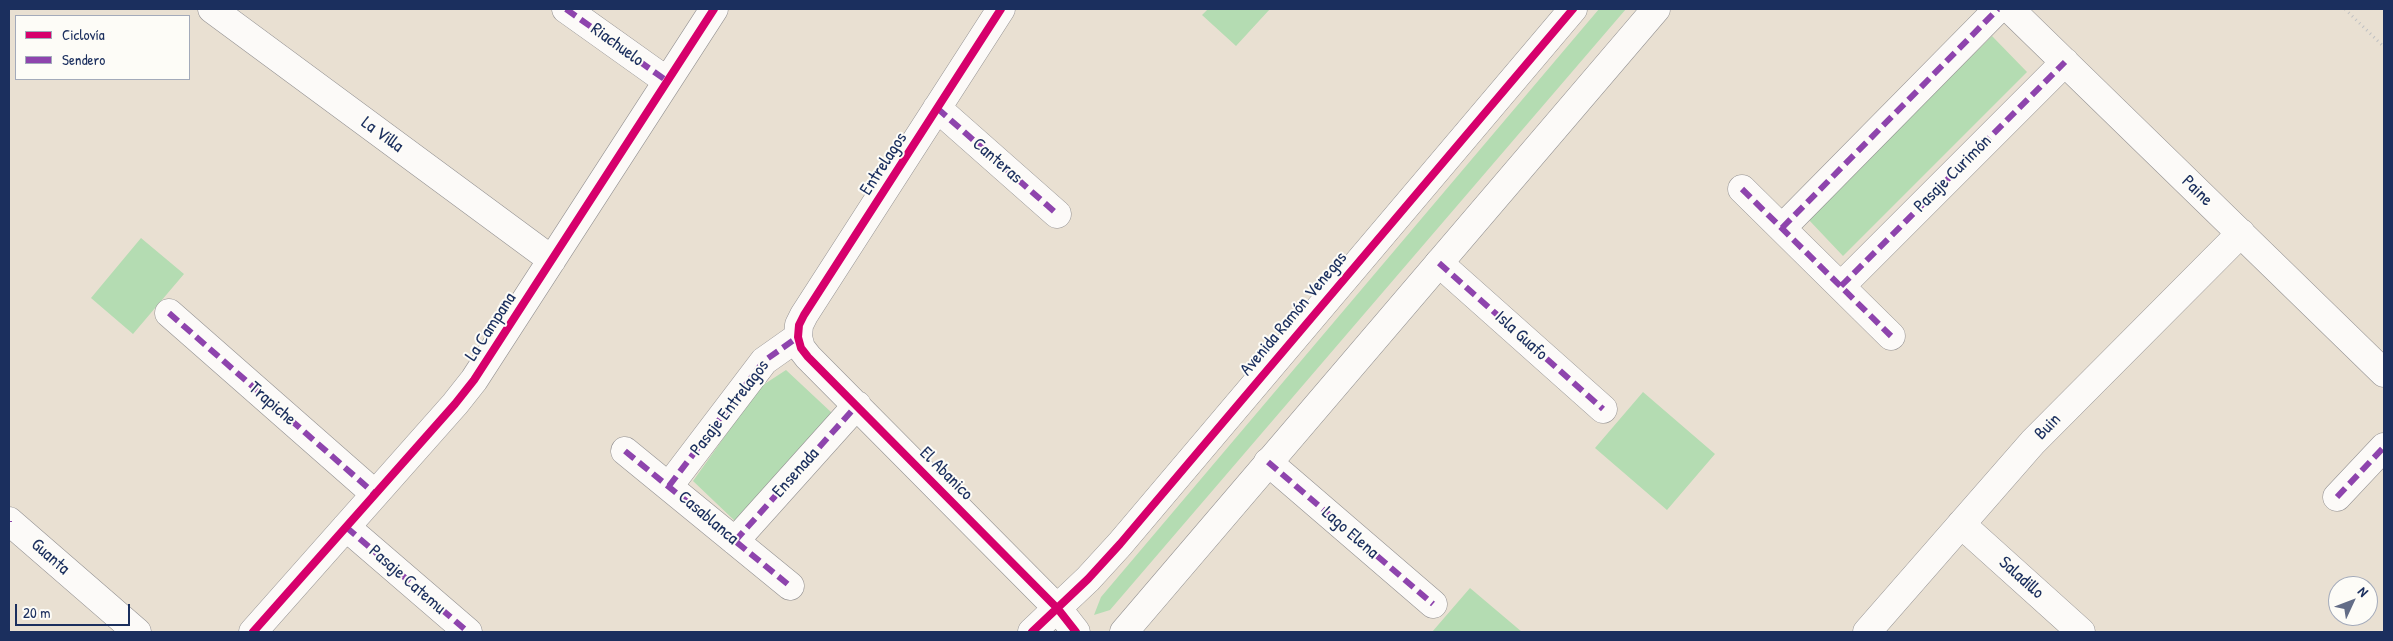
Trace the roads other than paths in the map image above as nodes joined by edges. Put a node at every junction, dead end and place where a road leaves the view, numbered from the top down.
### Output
1 (212, 9) edge
2 (566, 9) edge
3 (714, 9) edge
4 (1001, 9) edge
5 (1572, 9) edge
6 (1656, 9) edge
7 (1998, 9) edge
8 (2010, 9) edge
9 (2065, 62) junction
10 (667, 81) junction
11 (937, 108) junction
12 (1742, 189) dead end
13 (1056, 214) dead end
14 (1782, 228) junction
15 (2241, 233) junction
16 (552, 260) junction
17 (1439, 263) junction
18 (1840, 286) junction
19 (169, 313) dead end
20 (1891, 336) dead end
21 (798, 337) junction
22 (2384, 373) edge
23 (857, 405) junction
24 (1603, 409) dead end
25 (2384, 447) edge
26 (626, 450) dead end
27 (1268, 462) junction
28 (669, 486) junction
29 (375, 494) junction
30 (2336, 497) dead end
31 (9, 521) edge
32 (1961, 524) junction
33 (346, 527) junction
34 (735, 541) junction
35 (790, 586) dead end
36 (1433, 604) dead end
37 (1058, 609) junction
38 (137, 632) edge
39 (253, 632) edge
40 (468, 632) edge
41 (1032, 632) edge
42 (1076, 632) edge
43 (1124, 632) edge
44 (1867, 632) edge
45 (2080, 632) edge

1 - 16 street, La Villa
2 - 10 street, Riachuelo
3 - 10 street, La Campana
4 - 11 street, Entrelagos
5 - 37 street, Avenida Ramón Venegas
6 - 17 street
7 - 14 street
8 - 9 street, Paine
9 - 15 street, Paine
9 - 18 street, Pasaje Curimón
10 - 16 street, La Campana
11 - 13 street, Canteras
11 - 21 street, Entrelagos
12 - 14 street
14 - 18 street
15 - 22 street, Paine
15 - 32 street, Buin
16 - 29 street, La Campana
17 - 24 street, Isla Guafo
17 - 27 street
18 - 20 street
19 - 29 street, Trapiche
21 - 23 street, El Abanico
21 - 28 street, Pasaje Entrelagos
23 - 34 street, Ensenada
23 - 37 street, El Abanico
25 - 30 street
26 - 28 street, Casablanca
27 - 36 street, Lago Elena
27 - 43 street
28 - 34 street, Casablanca
29 - 33 street, La Campana
31 - 38 street, Guanta
32 - 44 street, Buin
32 - 45 street, Saladillo
33 - 39 street, La Campana
33 - 40 street, Pasaje Catemu
34 - 35 street, Casablanca
37 - 41 street, Avenida Ramón Venegas
37 - 42 street, El Abanico

